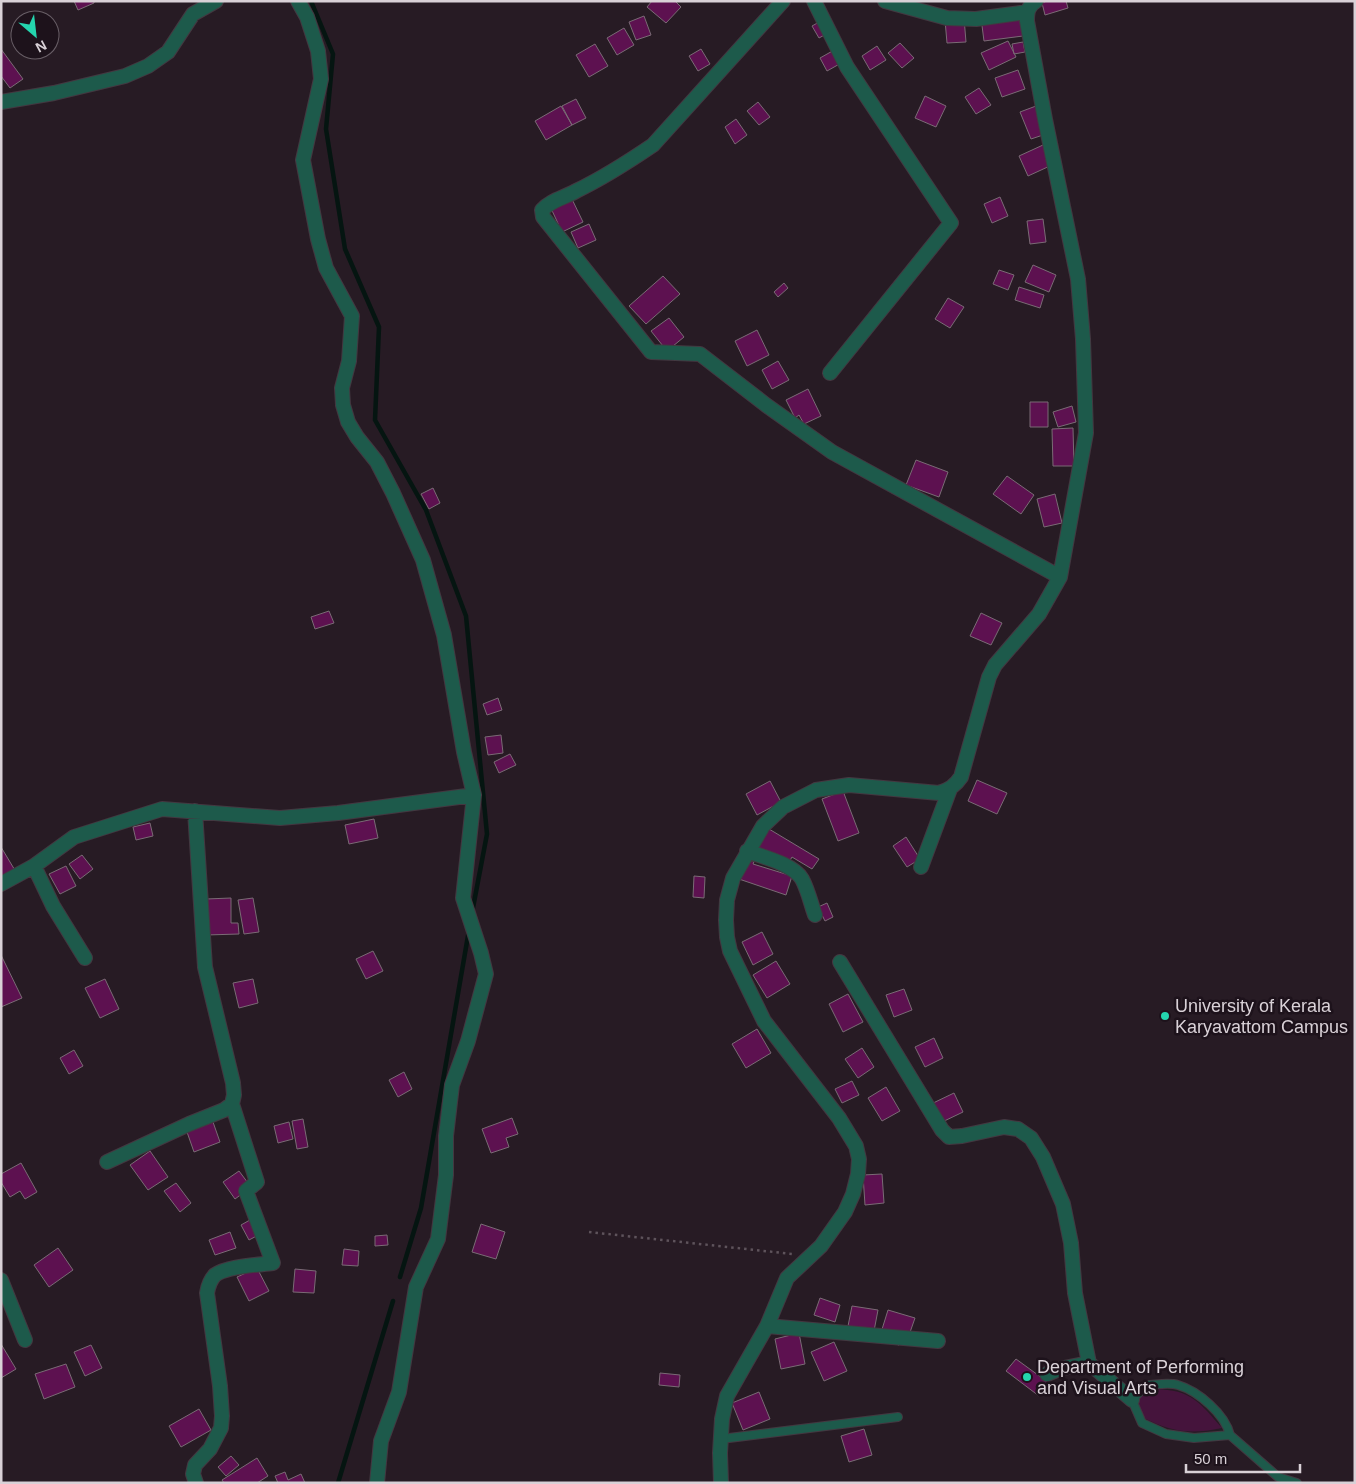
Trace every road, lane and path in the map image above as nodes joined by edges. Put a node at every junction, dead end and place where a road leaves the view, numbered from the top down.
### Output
1 (216, 1) edge
2 (298, 1) edge
3 (783, 1) edge
4 (814, 1) edge
5 (885, 1) edge
6 (1031, 7) edge
7 (1, 102) edge
8 (830, 372) dead end
9 (1060, 576) junction
10 (950, 790) junction
11 (474, 795) junction
12 (195, 811) junction
13 (747, 851) junction
14 (34, 866) junction
15 (922, 867) dead end
16 (1, 884) edge
17 (815, 916) dead end
18 (85, 958) dead end
19 (840, 962) dead end
20 (232, 1104) junction
21 (107, 1162) dead end
22 (589, 1232) dead end
23 (811, 1256) junction
24 (1, 1280) edge
25 (767, 1326) junction
26 (25, 1340) dead end
27 (938, 1341) dead end
28 (1089, 1362) junction
29 (1046, 1374) dead end
30 (1132, 1400) junction
31 (898, 1417) dead end
32 (1230, 1435) junction
33 (721, 1439) junction
34 (1278, 1477) junction
35 (196, 1483) edge
36 (376, 1483) edge
37 (721, 1483) edge
38 (1270, 1483) edge
39 (1297, 1483) edge

1 - 7 street
2 - 11 street
3 - 9 street
4 - 8 street
5 - 6 street
6 - 9 street
9 - 10 street
10 - 13 street
10 - 15 street
11 - 12 street
11 - 36 street
12 - 14 street
12 - 20 street
13 - 17 street
13 - 23 street
14 - 16 street
14 - 18 street
19 - 28 street
20 - 21 street
20 - 35 street
22 - 23 path
23 - 25 street
24 - 26 street
25 - 27 street
25 - 33 street
28 - 29 street
28 - 30 street
30 - 32 lane
30 - 32 lane
31 - 33 lane
32 - 34 lane
33 - 37 street
34 - 38 lane
34 - 39 lane

